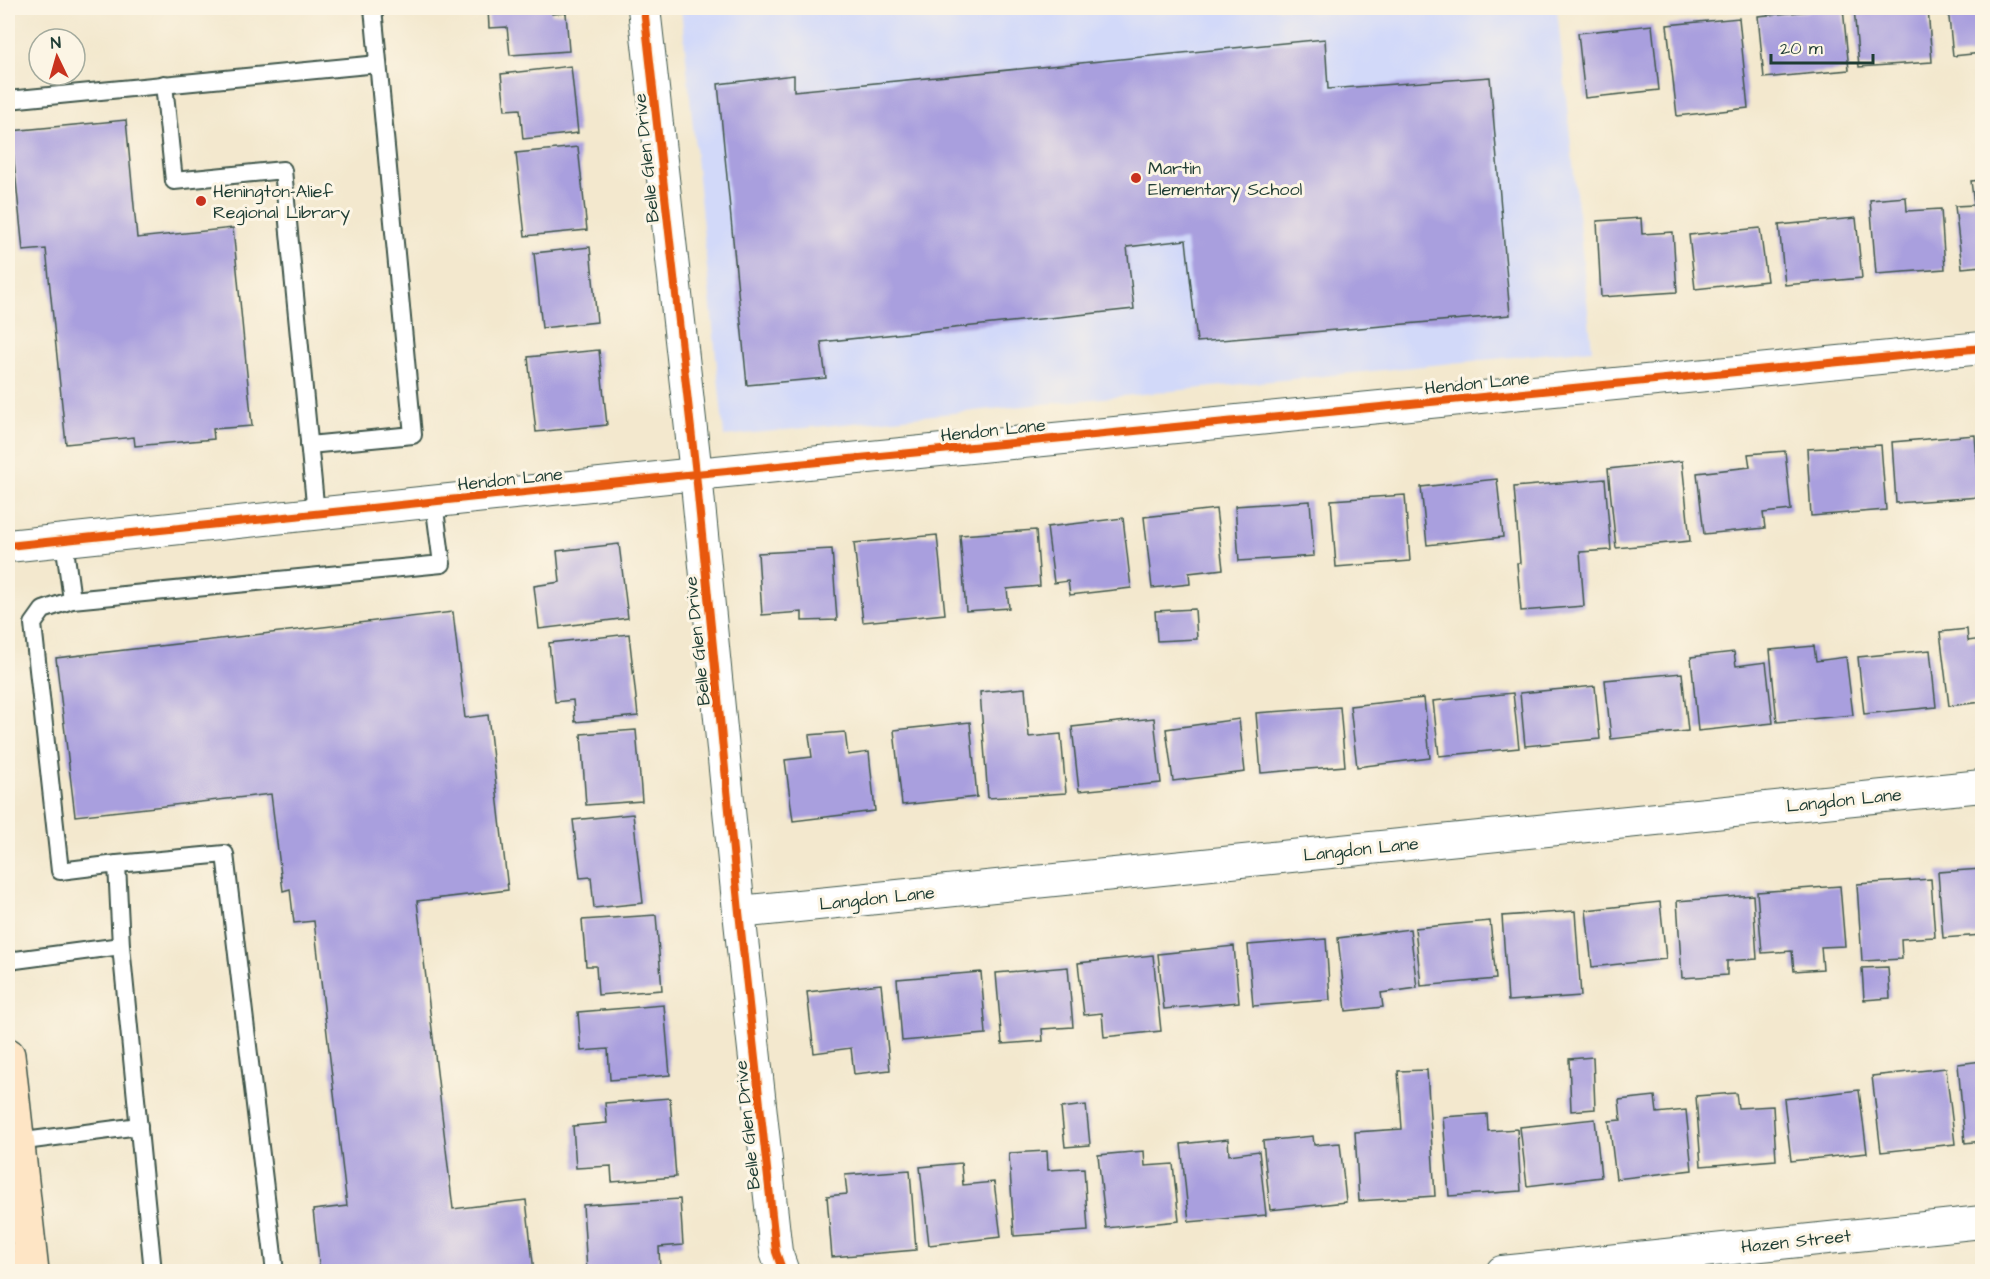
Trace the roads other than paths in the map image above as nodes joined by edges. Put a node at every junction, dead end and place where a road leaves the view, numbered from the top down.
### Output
1 (373, 8) edge
2 (644, 8) edge
3 (378, 64) junction
4 (164, 84) junction
5 (8, 100) edge
6 (1983, 348) edge
7 (309, 445) junction
8 (696, 474) junction
9 (434, 502) junction
10 (316, 514) junction
11 (64, 541) junction
12 (8, 546) edge
13 (72, 600) junction
14 (1983, 786) edge
15 (117, 864) junction
16 (739, 912) junction
17 (122, 946) junction
18 (8, 961) edge
19 (8, 1055) edge
20 (139, 1126) junction
21 (17, 1142) junction
22 (1983, 1222) edge
23 (32, 1272) edge
24 (153, 1272) edge
25 (275, 1272) edge
26 (783, 1272) edge
27 (1502, 1272) edge

1 - 3 lane
2 - 8 street, Belle Glen Drive
3 - 4 lane
3 - 7 lane
4 - 5 lane
4 - 7 lane
6 - 8 street, Hendon Lane
7 - 10 lane
8 - 9 street, Hendon Lane
8 - 16 street, Belle Glen Drive
9 - 10 street, Hendon Lane
9 - 13 lane
10 - 11 street, Hendon Lane
11 - 12 street, Hendon Lane
11 - 13 lane
13 - 15 lane
14 - 16 street, Langdon Lane
15 - 17 lane
15 - 25 lane
16 - 26 street, Belle Glen Drive
17 - 18 lane
17 - 20 lane
19 - 21 main road
20 - 21 lane
20 - 24 lane
21 - 23 main road
22 - 27 street, Hazen Street

